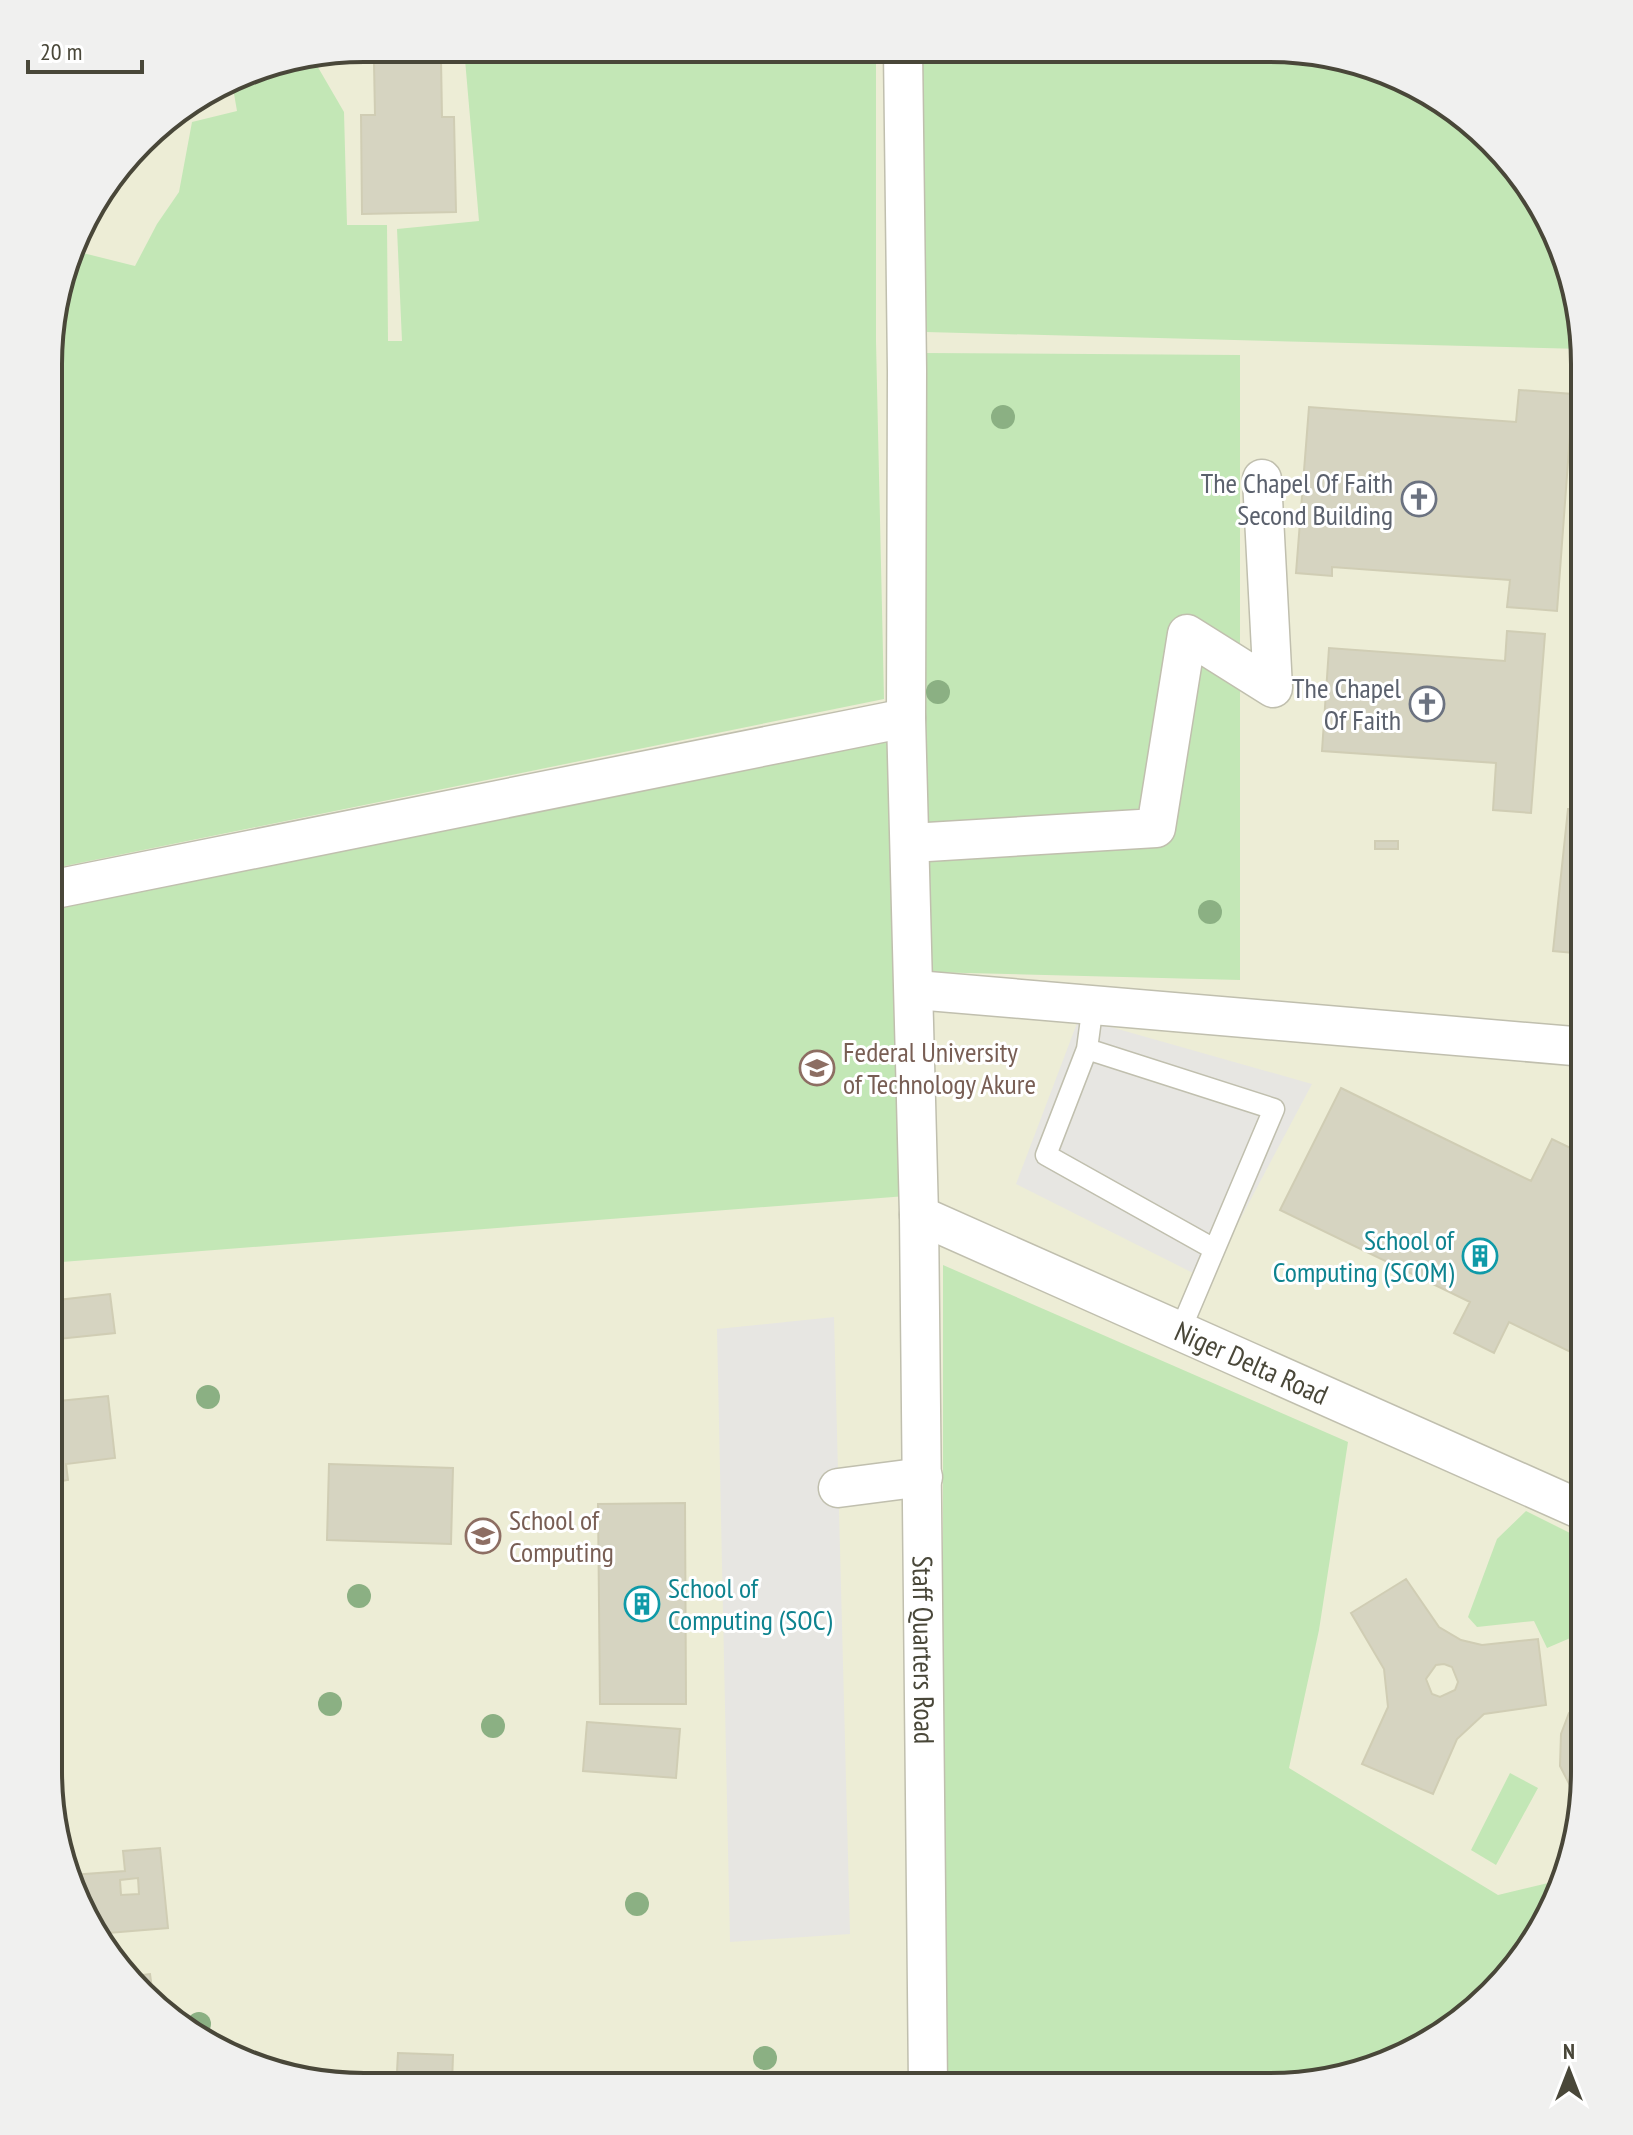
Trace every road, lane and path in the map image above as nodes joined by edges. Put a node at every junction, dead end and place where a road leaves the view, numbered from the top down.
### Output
1 (903, 62) edge
2 (1262, 479) dead end
3 (906, 718) junction
4 (911, 843) junction
5 (62, 888) edge
6 (916, 990) junction
7 (1093, 1004) junction
8 (1571, 1046) edge
9 (1087, 1049) junction
10 (919, 1215) junction
11 (1214, 1249) junction
12 (1180, 1331) junction
13 (923, 1477) junction
14 (838, 1488) dead end
15 (1571, 1505) edge
16 (928, 2073) edge

1 - 3 street, Staff Quarters Road
2 - 4 street
3 - 4 street, Staff Quarters Road
3 - 5 street
4 - 6 street, Staff Quarters Road
6 - 7 street
6 - 10 street, Staff Quarters Road
7 - 8 street
7 - 9 lane
9 - 11 lane
9 - 11 lane
10 - 12 street, Niger Delta Road
10 - 13 street, Staff Quarters Road
11 - 12 lane
12 - 15 street, Niger Delta Road
13 - 14 street
13 - 16 street, Staff Quarters Road

